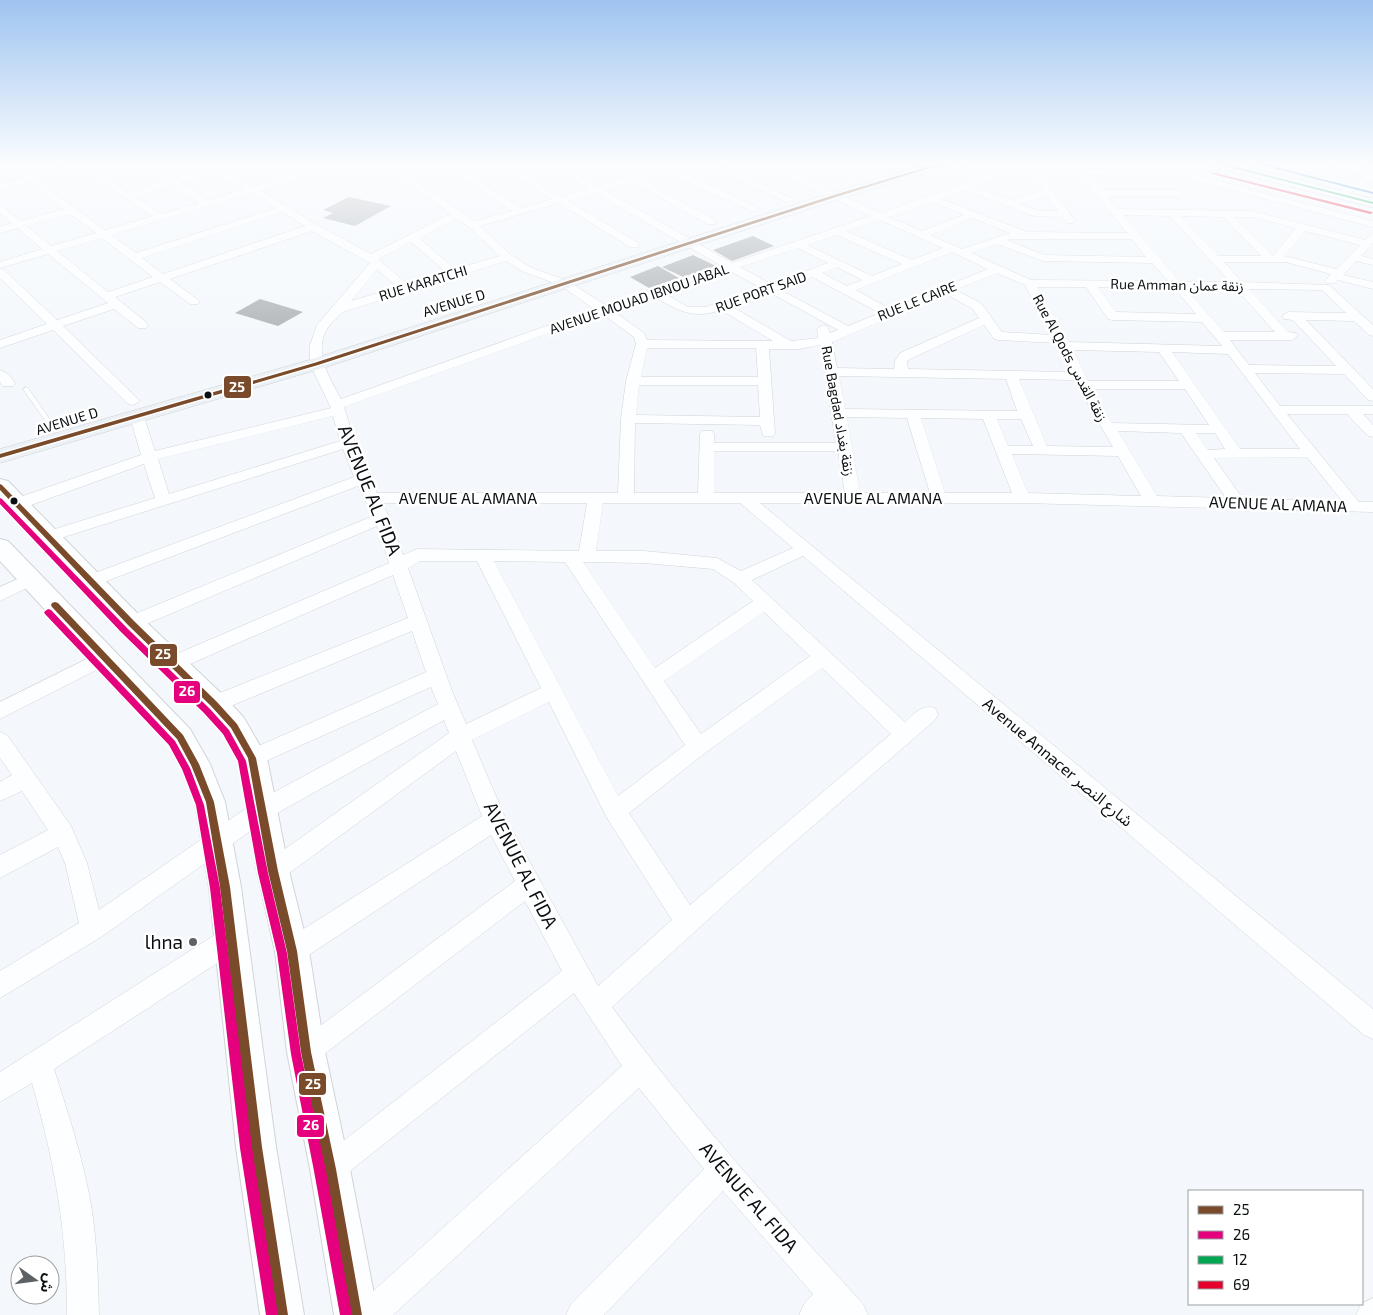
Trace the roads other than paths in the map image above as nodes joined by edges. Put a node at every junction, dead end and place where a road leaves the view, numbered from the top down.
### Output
1 (92, 224) edge
2 (137, 224) edge
3 (235, 224) edge
4 (309, 224) edge
5 (439, 224) edge
6 (599, 224) edge
7 (656, 224) edge
8 (704, 224) edge
9 (740, 224) edge
10 (857, 224) edge
11 (896, 224) edge
12 (948, 224) edge
13 (997, 224) edge
14 (1073, 224) edge
15 (1126, 224) edge
16 (1183, 224) edge
17 (1237, 224) edge
18 (1293, 224) edge
19 (18, 225) joint
20 (473, 225) edge
21 (313, 227) junction
22 (1303, 227) junction
23 (0, 230) edge
24 (837, 231) junction
25 (105, 234) junction
26 (672, 234) junction
27 (920, 235) junction
28 (1025, 235) junction
29 (1081, 236) junction
30 (1135, 236) junction
31 (412, 238) junction
32 (997, 240) junction
33 (1370, 240) edge
34 (689, 243) junction
35 (798, 244) junction
36 (634, 245) junction
37 (49, 250) junction
38 (956, 251) junction
39 (134, 257) junction
40 (507, 257) junction
41 (1353, 257) junction
42 (1043, 258) junction
43 (1273, 259) junction
44 (373, 260) junction
45 (1155, 260) junction
46 (1215, 260) junction
47 (1373, 262) edge
48 (839, 263) junction
49 (911, 264) junction
50 (0, 265) edge
51 (732, 267) junction
52 (996, 269) junction
53 (0, 272) edge
54 (454, 274) junction
55 (814, 274) junction
56 (1338, 275) junction
57 (543, 276) junction
58 (162, 277) junction
59 (871, 280) junction
60 (564, 283) junction
61 (1029, 283) junction
62 (1090, 284) junction
63 (16, 286) junction
64 (1178, 286) junction
65 (1240, 286) junction
66 (1373, 286) edge
67 (1325, 287) junction
68 (406, 289) junction
69 (770, 289) junction
70 (945, 289) junction
71 (846, 290) junction
72 (0, 292) edge
73 (655, 293) junction
74 (112, 300) junction
75 (194, 302) dead end
76 (724, 306) junction
77 (439, 307) dead end
78 (339, 309) junction
79 (603, 310) junction
80 (888, 312) junction
81 (821, 315) junction
82 (1112, 316) junction
83 (1267, 316) junction
84 (1296, 316) junction
85 (986, 318) junction
86 (1206, 318) junction
87 (1367, 324) edge
88 (53, 325) junction
89 (142, 325) dead end
90 (843, 331) junction
91 (1221, 336) junction
92 (1285, 336) junction
93 (1314, 336) junction
94 (825, 340) junction
95 (1063, 343) junction
96 (0, 344) edge
97 (642, 344) junction
98 (762, 345) junction
99 (788, 345) junction
100 (1134, 348) junction
101 (1163, 348) junction
102 (316, 350) junction
103 (1231, 350) junction
104 (1246, 369) junction
105 (832, 372) junction
106 (901, 373) junction
107 (1350, 374) junction
108 (1011, 376) junction
109 (1373, 377) edge
110 (633, 381) junction
111 (763, 381) junction
112 (1081, 381) junction
113 (1188, 385) junction
114 (26, 389) dead end
115 (160, 393) dead end
116 (1373, 397) edge
117 (338, 408) junction
118 (135, 409) junction
119 (1276, 410) junction
120 (1351, 410) junction
121 (1373, 410) edge
122 (839, 413) junction
123 (913, 414) junction
124 (988, 414) junction
125 (1026, 415) junction
126 (628, 419) junction
127 (707, 421) junction
128 (768, 421) junction
129 (51, 425) junction
130 (1107, 427) junction
131 (1185, 428) junction
132 (1218, 429) junction
133 (1373, 432) edge
134 (0, 440) edge
135 (348, 442) junction
136 (708, 446) junction
137 (769, 447) junction
138 (843, 447) junction
139 (1003, 450) junction
140 (1042, 450) junction
141 (1121, 452) junction
142 (1311, 453) junction
143 (1202, 454) junction
144 (1236, 454) junction
145 (0, 456) edge
146 (150, 457) junction
147 (8, 495) edge
148 (626, 496) junction
149 (596, 497) junction
150 (706, 497) junction
151 (853, 497) junction
152 (373, 498) junction
153 (744, 498) junction
154 (940, 498) junction
155 (1022, 498) junction
156 (163, 500) junction
157 (1151, 500) junction
158 (1237, 502) junction
159 (1354, 506) junction
160 (1373, 507) edge
161 (48, 537) junction
162 (0, 547) edge
163 (804, 548) junction
164 (482, 555) junction
165 (579, 556) junction
166 (400, 565) junction
167 (31, 579) junction
168 (740, 579) junction
169 (90, 581) junction
170 (0, 595) edge
171 (765, 602) junction
172 (418, 621) junction
173 (131, 623) junction
174 (823, 657) junction
175 (103, 658) junction
176 (174, 663) junction
177 (438, 675) junction
178 (653, 679) junction
179 (554, 691) junction
180 (214, 704) junction
181 (450, 707) junction
182 (0, 711) edge
183 (928, 714) dead end
184 (904, 734) junction
185 (461, 736) junction
186 (0, 742) edge
187 (698, 747) junction
188 (252, 758) junction
189 (26, 779) junction
190 (0, 792) edge
191 (262, 810) junction
192 (615, 811) junction
193 (495, 820) junction
194 (63, 833) junction
195 (217, 844) junction
196 (0, 867) edge
197 (272, 870) junction
198 (528, 884) junction
199 (687, 922) junction
200 (92, 929) junction
201 (230, 940) junction
202 (292, 951) junction
203 (577, 975) junction
204 (0, 985) edge
205 (595, 1005) junction
206 (1373, 1026) edge
207 (306, 1052) junction
208 (39, 1063) junction
209 (640, 1068) junction
210 (0, 1088) edge
211 (330, 1169) junction
212 (724, 1170) junction
213 (834, 1308) edge
214 (83, 1315) edge
215 (282, 1315) edge
216 (356, 1315) edge
217 (370, 1315) edge
218 (582, 1315) edge

1 - 25 street
2 - 25 street
3 - 39 street
4 - 21 street
5 - 31 street
6 - 36 street
7 - 26 street, Rue Bagdad زنقة بغداد
8 - 26 main road, AVENUE D
9 - 34 main road, AVENUE D
10 - 24 street, AVENUE MOUAD IBNOU JABAL
11 - 27 street, Rue Al Qods زنقة القدس
12 - 27 street
13 - 28 street
14 - 29 street
15 - 30 street
16 - 46 street
17 - 43 street
18 - 22 street
19 - 23 street
19 - 37 street
20 - 40 street
21 - 44 street
21 - 58 street
22 - 33 street
22 - 43 street
24 - 35 street, AVENUE MOUAD IBNOU JABAL
24 - 49 street
25 - 37 street
25 - 39 street
26 - 34 street, Rue Bagdad زنقة بغداد
26 - 36 main road, AVENUE D
27 - 38 street, Rue Al Qods زنقة القدس
28 - 29 street
28 - 32 street
28 - 42 street
29 - 30 street
30 - 45 street
31 - 44 street
31 - 54 street
32 - 38 street
32 - 42 street
33 - 41 street
34 - 51 street, Rue Bagdad زنقة بغداد
34 - 60 main road, AVENUE D
35 - 48 street
35 - 51 street, AVENUE MOUAD IBNOU JABAL
36 - 57 main road, AVENUE D
37 - 50 street
37 - 74 street
38 - 49 street
38 - 52 street, Rue Al Qods زنقة القدس
39 - 58 street
40 - 54 street, RUE KARATCHI
40 - 57 street
41 - 47 street
41 - 56 street
42 - 45 street
43 - 46 street
43 - 56 street
44 - 68 street
44 - 78 street
45 - 64 street
46 - 65 street
48 - 55 street, RUE PORT SAID
48 - 59 street
49 - 59 street
51 - 69 street, Rue Bagdad زنقة بغداد
51 - 73 street, AVENUE MOUAD IBNOU JABAL
52 - 61 street, Rue Al Qods زنقة القدس
52 - 70 street, RUE LE CAIRE
53 - 63 street
54 - 68 street, RUE KARATCHI
55 - 69 street, RUE PORT SAID
55 - 71 street
56 - 66 street
56 - 67 street
57 - 60 street
57 - 77 main road, AVENUE D
58 - 74 street
58 - 75 street
59 - 71 street
60 - 79 street
60 - 102 main road, AVENUE D
61 - 62 street, Rue Amman زنقة عمان
61 - 95 street, Rue Al Qods زنقة القدس
62 - 64 street, Rue Amman زنقة عمان
62 - 82 street
63 - 72 street
63 - 88 street
64 - 65 street, Rue Amman زنقة عمان
64 - 86 street
65 - 67 street, Rue Amman زنقة عمان
65 - 83 street
67 - 87 street
68 - 78 street, RUE KARATCHI
69 - 76 street, RUE PORT SAID
69 - 81 street, Rue Bagdad زنقة بغداد
70 - 80 street, RUE LE CAIRE
70 - 85 street
71 - 80 street
73 - 76 street, RUE PORT SAID
73 - 79 street, AVENUE MOUAD IBNOU JABAL
74 - 88 street
74 - 89 street
76 - 99 street
78 - 102 street
79 - 97 street
79 - 117 street, AVENUE MOUAD IBNOU JABAL
80 - 90 street, RUE LE CAIRE
81 - 90 street, Rue Bagdad زنقة بغداد
81 - 94 street
82 - 86 street
82 - 100 street
83 - 84 street
83 - 92 street
84 - 87 street
84 - 93 street
85 - 95 street
85 - 106 street
86 - 91 street
88 - 96 street
88 - 118 street
90 - 94 street, Rue Bagdad زنقة بغداد
91 - 92 street
91 - 103 street
92 - 93 street
93 - 107 street
94 - 99 street
94 - 105 street, Rue Bagdad زنقة بغداد
95 - 100 street
95 - 112 street, Rue Al Qods زنقة القدس
97 - 98 street
97 - 110 street
98 - 99 street
98 - 111 street
100 - 101 street
101 - 103 street
101 - 113 street
102 - 117 street, AVENUE AL FIDA
102 - 118 main road, AVENUE D
103 - 104 street
104 - 107 street
104 - 119 street
105 - 106 street
105 - 122 street, Rue Bagdad زنقة بغداد
106 - 108 street
107 - 109 street
107 - 116 street
108 - 112 street
108 - 125 street
110 - 111 street
110 - 126 street
111 - 128 street
112 - 113 street
112 - 130 street, Rue Al Qods زنقة القدس
113 - 132 street
114 - 129 lane
115 - 118 main road, AVENUE D
117 - 135 street, AVENUE AL FIDA
117 - 146 street
118 - 129 main road, AVENUE D
118 - 145 main road, AVENUE D
118 - 146 street
119 - 120 street
119 - 142 street
120 - 121 street
120 - 133 street
122 - 123 street
122 - 138 street, Rue Bagdad زنقة بغداد
123 - 124 street
123 - 154 street
124 - 125 street
124 - 139 street
125 - 140 street
126 - 127 street
126 - 148 street
127 - 128 street
127 - 136 street
128 - 137 street
129 - 134 main road, AVENUE D
130 - 131 street
130 - 141 street, Rue Al Qods زنقة القدس
131 - 132 street
131 - 143 street
132 - 144 street
135 - 152 street, AVENUE AL FIDA
135 - 156 street
136 - 137 street
136 - 150 street
137 - 138 street
138 - 151 street, Rue Bagdad زنقة بغداد
139 - 140 street
139 - 155 street
140 - 141 street
141 - 157 street, Rue Al Qods زنقة القدس
142 - 144 street
142 - 159 street
143 - 144 street
143 - 158 street
146 - 147 street
146 - 156 street
147 - 161 street
148 - 149 street, AVENUE AL AMANA
148 - 150 street, AVENUE AL AMANA
149 - 152 street, AVENUE AL AMANA
149 - 165 street
150 - 153 street, AVENUE AL AMANA
151 - 153 street, AVENUE AL AMANA
151 - 154 street, AVENUE AL AMANA
152 - 166 street, AVENUE AL FIDA
152 - 169 street
152 - 173 street
153 - 163 street, Avenue Annacer شارع النصر
154 - 155 street, AVENUE AL AMANA
155 - 157 street, AVENUE AL AMANA
156 - 161 street
157 - 158 street, AVENUE AL AMANA
158 - 159 street, AVENUE AL AMANA
159 - 160 street, AVENUE AL AMANA
161 - 169 street
162 - 167 street
163 - 168 street
163 - 206 street, Avenue Annacer شارع النصر
164 - 165 street
164 - 166 street
164 - 179 street
165 - 168 street
165 - 178 street
166 - 172 street, AVENUE AL FIDA
166 - 176 street
167 - 170 street
167 - 175 street
168 - 171 street
169 - 173 street
171 - 174 street
171 - 178 street
172 - 177 street, AVENUE AL FIDA
172 - 180 street
173 - 176 street
174 - 184 street
174 - 187 street
175 - 182 street
175 - 195 street
176 - 180 street
177 - 181 street, AVENUE AL FIDA
177 - 188 street
178 - 187 street
179 - 185 street
179 - 192 street
180 - 188 street
181 - 185 street, AVENUE AL FIDA
181 - 191 street
183 - 184 street
184 - 199 street
185 - 193 street, AVENUE AL FIDA
185 - 197 street
186 - 189 street
187 - 192 street
188 - 191 street
189 - 190 street
189 - 194 street
191 - 195 street
191 - 197 street
192 - 199 street
193 - 198 street, AVENUE AL FIDA
193 - 202 street
194 - 196 street
194 - 200 street
195 - 200 street
195 - 201 street
197 - 202 street
198 - 203 street, AVENUE AL FIDA
198 - 207 street
199 - 205 street
200 - 204 street
201 - 208 street
201 - 215 street
202 - 207 street
203 - 205 street, AVENUE AL FIDA
203 - 211 street
205 - 209 street, AVENUE AL FIDA
207 - 211 street
208 - 210 street
208 - 214 street
209 - 212 street, AVENUE AL FIDA
209 - 217 street
211 - 216 street
212 - 213 street, AVENUE AL FIDA
212 - 218 street

